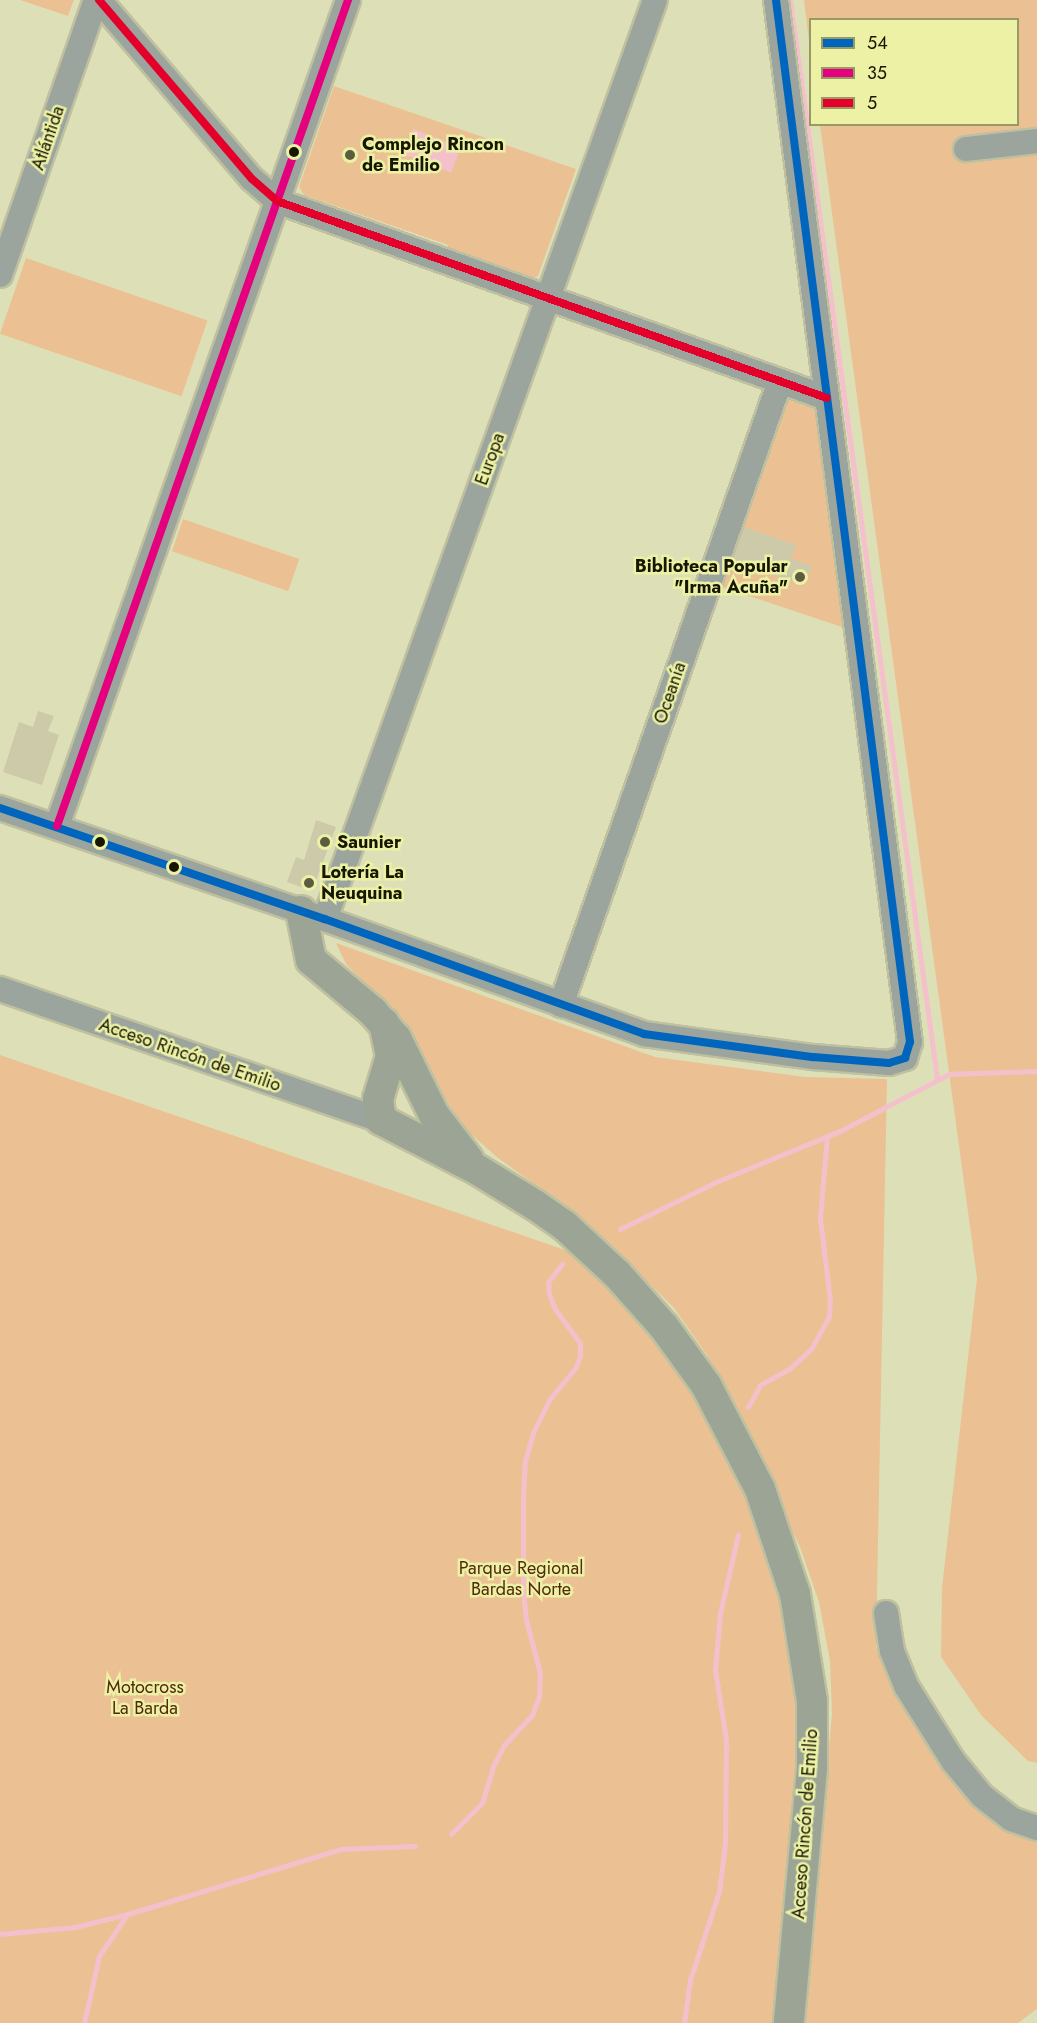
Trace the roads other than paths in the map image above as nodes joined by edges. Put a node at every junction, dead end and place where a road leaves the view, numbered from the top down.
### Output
1 (97, 0) edge
2 (348, 0) edge
3 (656, 0) edge
4 (776, 0) edge
5 (1037, 141) edge
6 (966, 149) dead end
7 (277, 201) junction
8 (0, 275) edge
9 (548, 299) junction
10 (780, 381) junction
11 (827, 398) junction
12 (0, 808) edge
13 (57, 826) junction
14 (313, 915) junction
15 (0, 989) edge
16 (561, 1005) junction
17 (384, 1023) junction
18 (381, 1120) junction
19 (478, 1170) junction
20 (886, 1613) dead end
21 (1037, 1828) edge
22 (789, 2023) edge

1 - 7 street
1 - 8 street, Atlántida
2 - 7 street
3 - 9 street, Europa
4 - 11 street
5 - 6 street
7 - 9 street
7 - 13 street
9 - 10 street
9 - 14 street, Europa
10 - 11 street
10 - 16 street, Oceanía
11 - 16 street
12 - 13 street
13 - 14 street
14 - 16 street
14 - 17 main road, Acceso Rincón de Emilio
15 - 18 street, Acceso Rincón de Emilio
17 - 18 main road
17 - 19 main road, Acceso Rincón de Emilio
18 - 19 main road, Acceso Rincón de Emilio
19 - 22 main road, Acceso Rincón de Emilio
20 - 21 street

